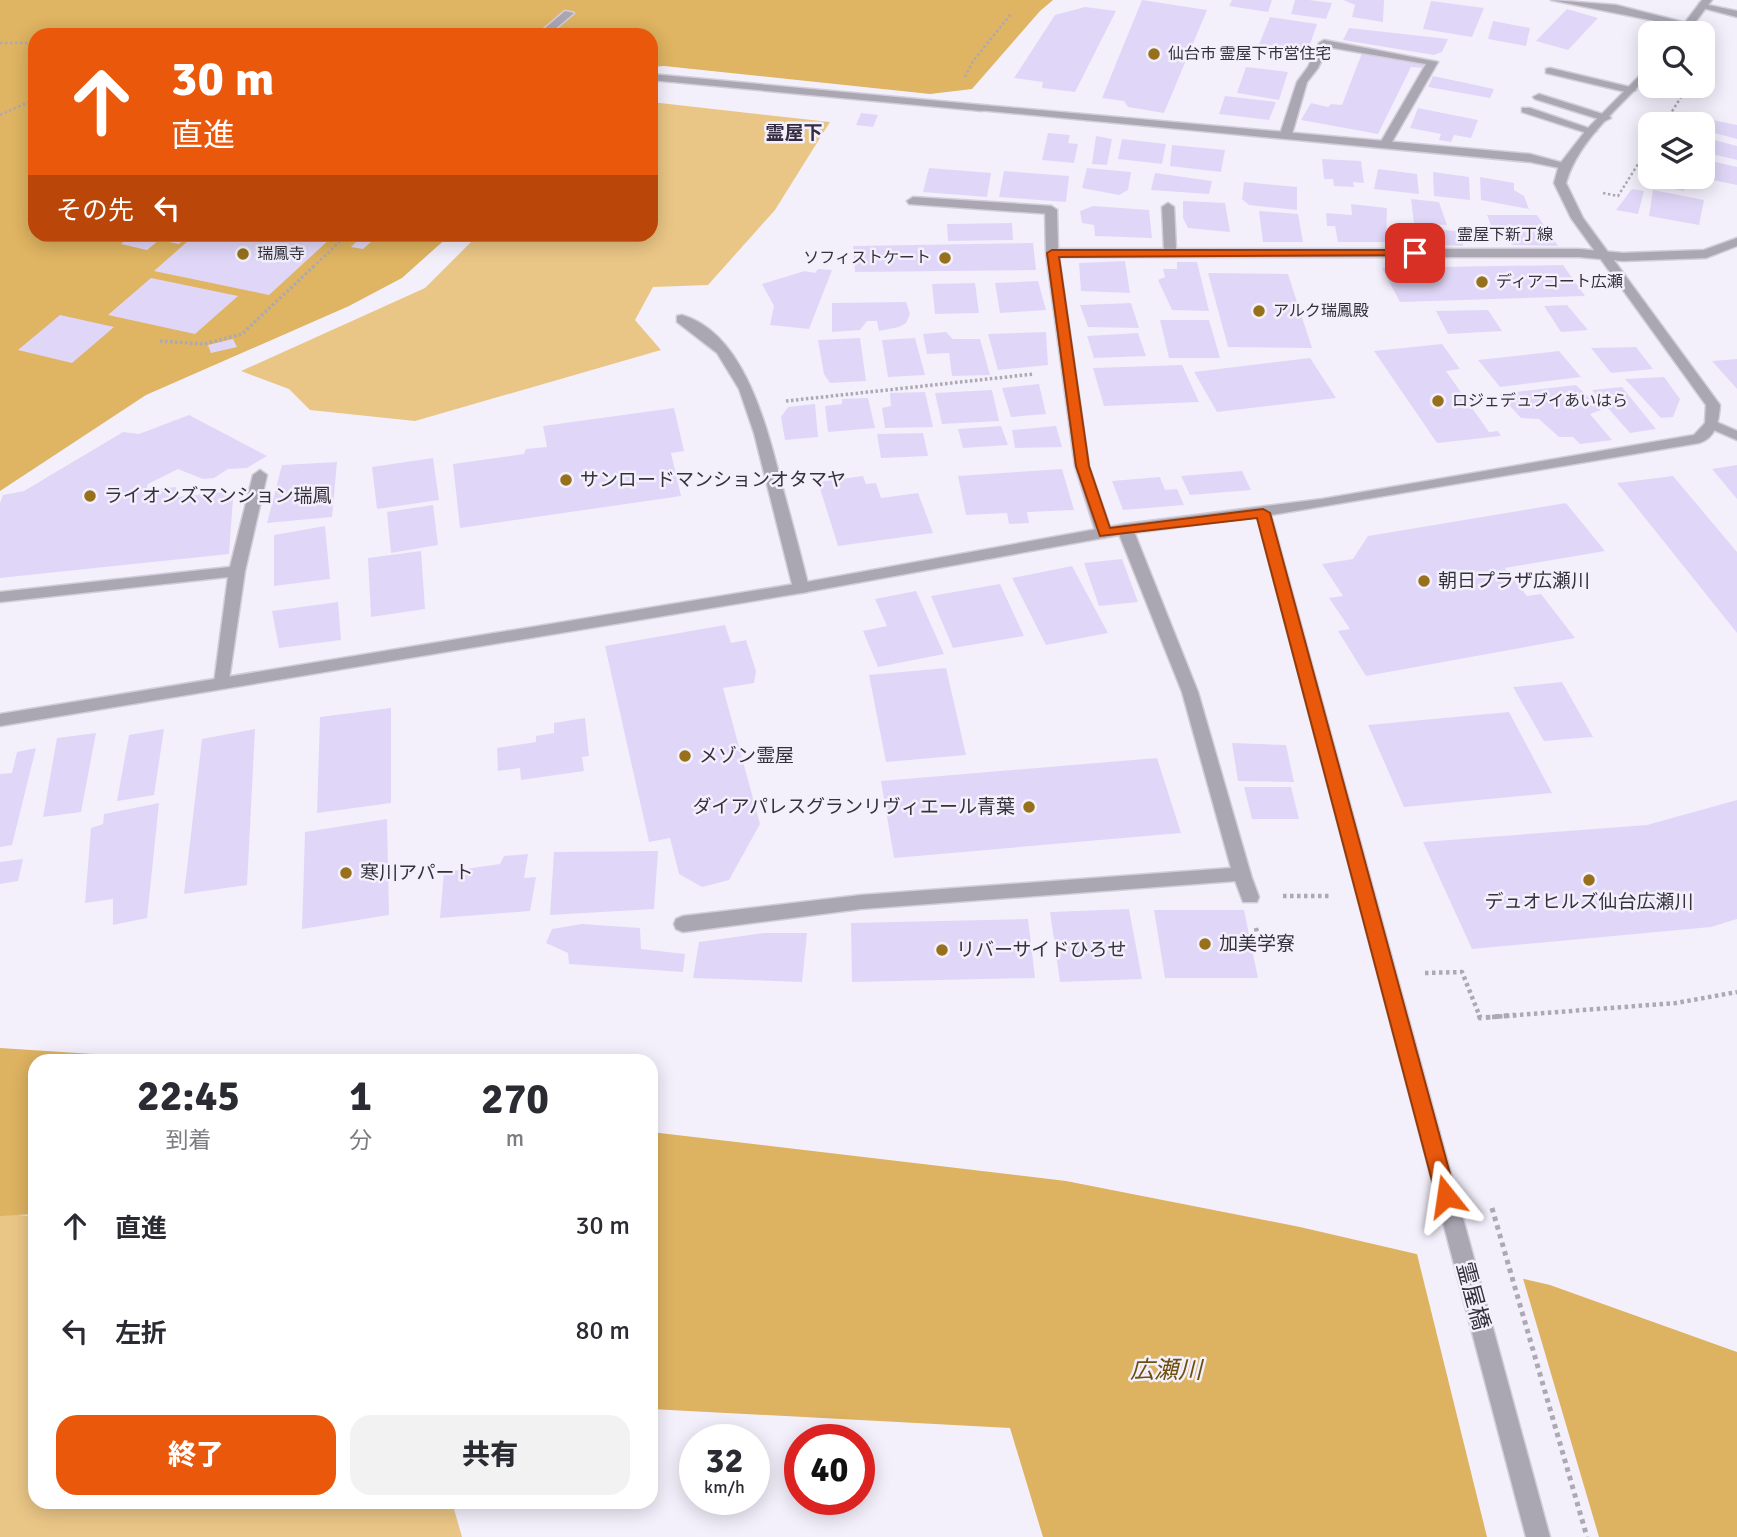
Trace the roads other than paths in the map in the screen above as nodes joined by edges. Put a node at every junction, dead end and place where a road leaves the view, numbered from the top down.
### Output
1 (1556, 0) edge
2 (1705, 3) edge
3 (569, 13) dead end
4 (1737, 14) edge
5 (1659, 21) edge
6 (1692, 21) edge
7 (551, 28) edge
8 (1550, 71) dead end
9 (658, 77) edge
10 (1638, 81) edge
11 (1630, 90) junction
12 (1539, 97) dead end
13 (1526, 110) dead end
14 (1605, 118) junction
15 (1591, 131) junction
16 (1286, 134) junction
17 (1385, 145) junction
18 (1565, 165) junction
19 (913, 201) dead end
20 (1168, 207) dead end
21 (1737, 242) edge
22 (1052, 253) junction
23 (1170, 254) junction
24 (1604, 256) junction
25 (682, 318) dead end
26 (1737, 423) edge
27 (1712, 424) junction
28 (1737, 436) edge
29 (260, 475) dead end
30 (1263, 513) junction
31 (1125, 529) junction
32 (1104, 533) junction
33 (237, 571) junction
34 (801, 588) junction
35 (0, 597) edge
36 (222, 683) junction
37 (0, 720) edge
38 (1242, 874) junction
39 (1250, 897) dead end
40 (683, 924) dead end
41 (1538, 1537) edge

1 - 5 street
2 - 4 street
2 - 6 street
3 - 7 street
8 - 11 street
9 - 16 street
10 - 11 street
11 - 14 street
12 - 14 street
13 - 15 street
14 - 15 street
15 - 18 street
16 - 17 street
16 - 17 street
17 - 18 street
18 - 24 street
19 - 22 street
20 - 23 street
21 - 24 street, 霊屋下新丁線
22 - 23 street, 霊屋下新丁線
22 - 32 street
23 - 24 street, 霊屋下新丁線
24 - 27 street
25 - 34 street
26 - 27 street
27 - 28 street
27 - 30 street
29 - 33 street
30 - 31 street
30 - 41 street, 霊屋橋
31 - 32 street
31 - 38 street
32 - 34 street
33 - 35 street
33 - 36 street
34 - 36 street
36 - 37 street
38 - 39 street
38 - 40 street

